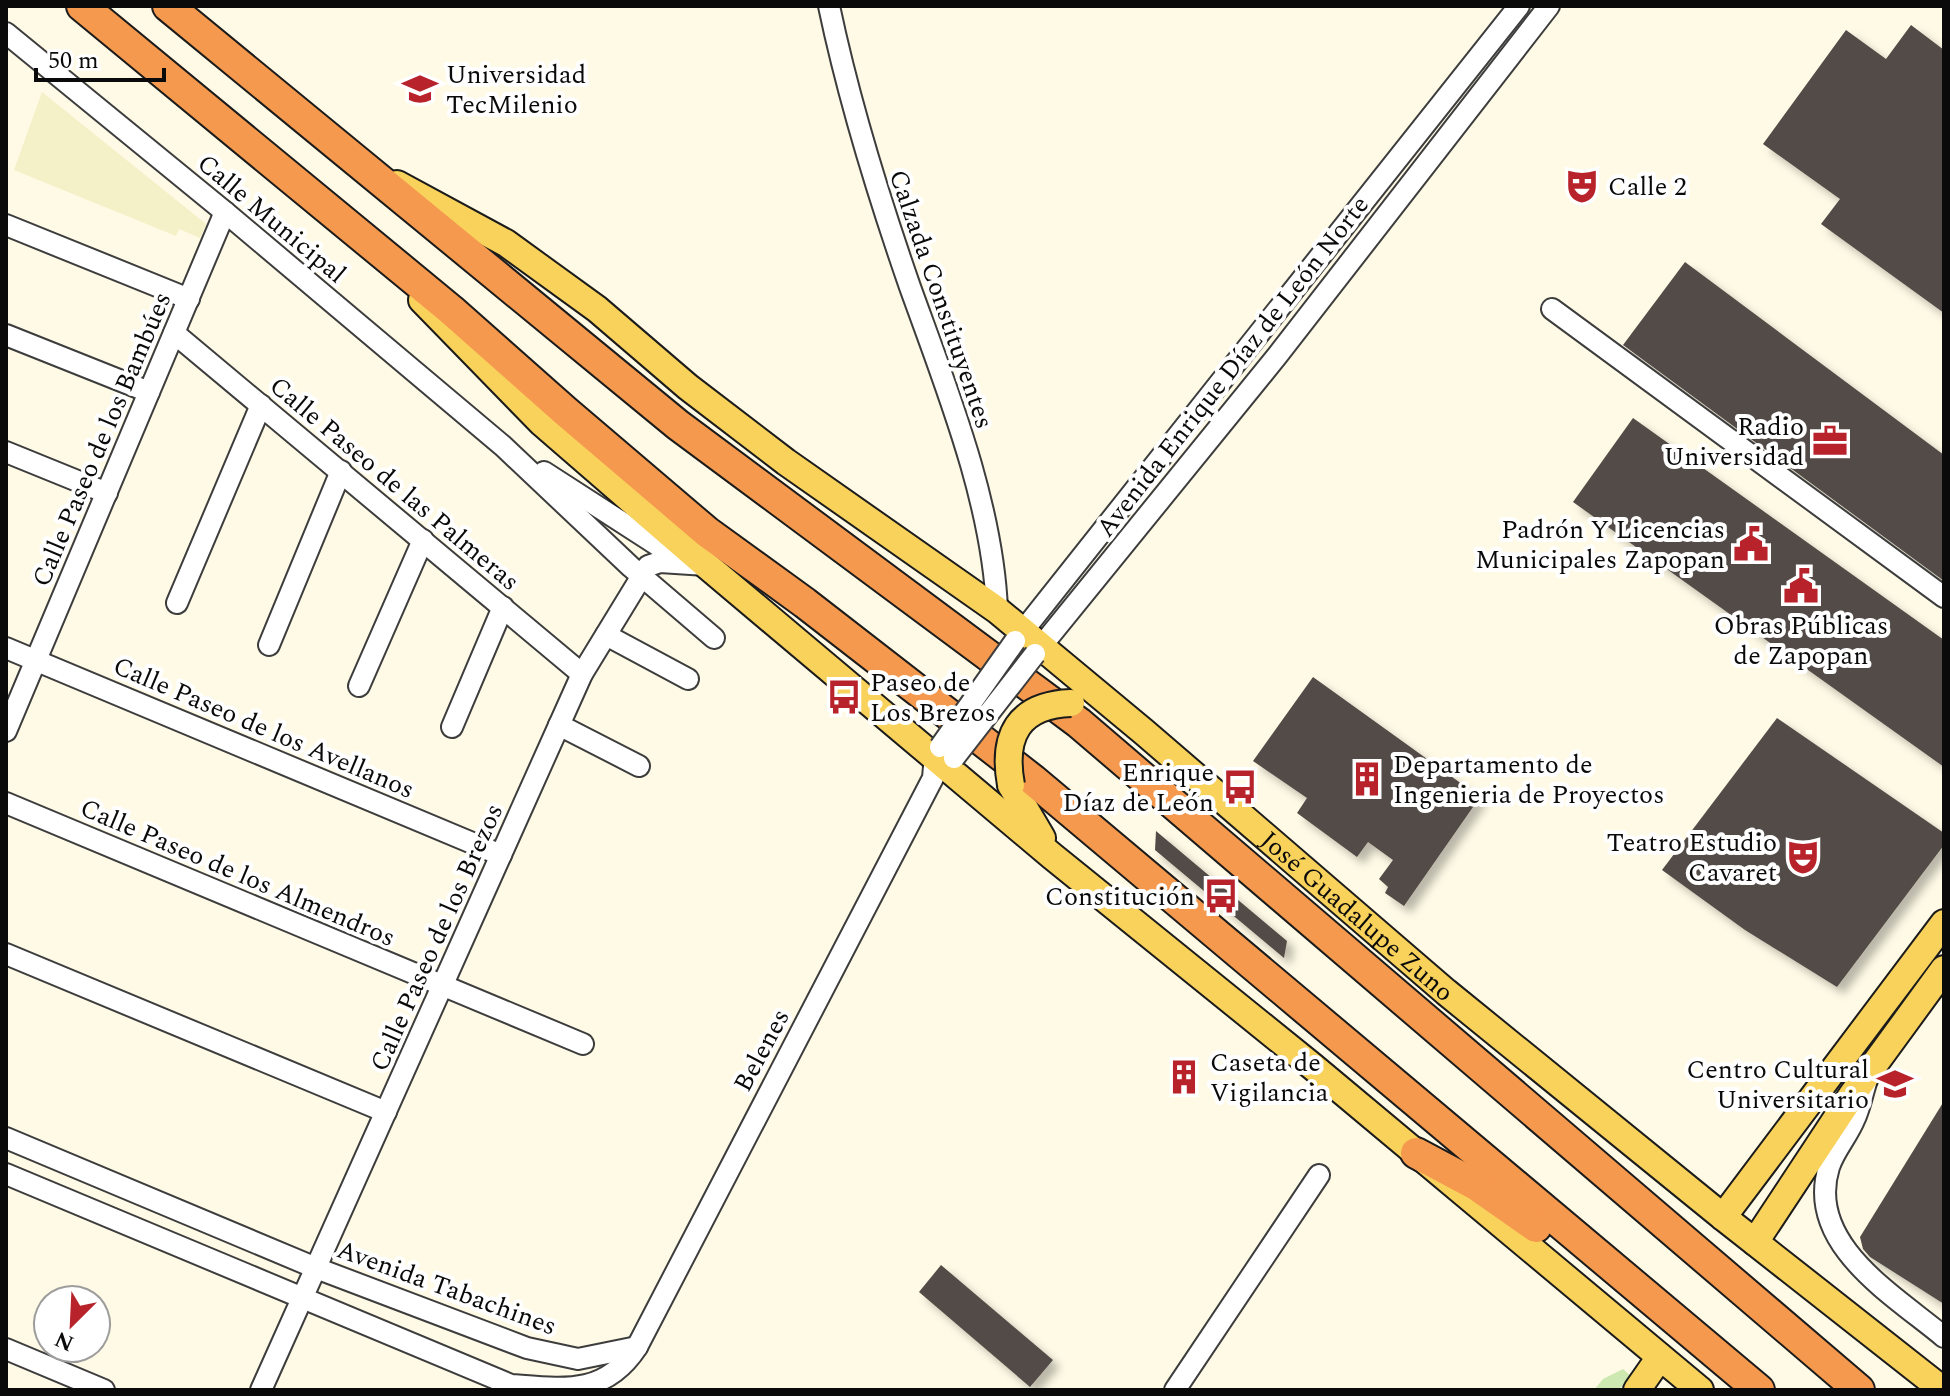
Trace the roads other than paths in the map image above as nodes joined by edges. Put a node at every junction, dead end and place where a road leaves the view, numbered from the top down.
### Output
1 (82, 6) edge
2 (168, 6) edge
3 (829, 6) edge
4 (1519, 6) edge
5 (1549, 6) edge
6 (6, 33) edge
7 (368, 169) junction
8 (225, 212) junction
9 (6, 225) edge
10 (371, 243) junction
11 (189, 299) junction
12 (1552, 309) dead end
13 (174, 333) junction
14 (6, 335) edge
15 (149, 392) junction
16 (261, 405) junction
17 (503, 446) junction
18 (6, 452) edge
19 (341, 471) junction
20 (107, 493) junction
21 (423, 540) junction
22 (695, 564) junction
23 (640, 575) junction
24 (1944, 597) edge
25 (177, 603) dead end
26 (503, 607) junction
27 (997, 610) junction
28 (606, 635) junction
29 (714, 638) dead end
30 (1029, 643) junction
31 (269, 645) dead end
32 (6, 648) edge
33 (37, 661) junction
34 (582, 674) junction
35 (688, 679) dead end
36 (359, 686) dead end
37 (559, 725) junction
38 (452, 727) dead end
39 (6, 731) edge
40 (1144, 732) junction
41 (942, 761) junction
42 (639, 766) dead end
43 (6, 803) edge
44 (501, 855) junction
45 (1052, 856) junction
46 (1944, 923) edge
47 (6, 954) edge
48 (1944, 969) edge
49 (442, 986) junction
50 (583, 1044) dead end
51 (1869, 1072) junction
52 (386, 1112) junction
53 (6, 1138) edge
54 (1416, 1153) junction
55 (6, 1174) edge
56 (1319, 1175) dead end
57 (1723, 1217) junction
58 (1755, 1242) junction
59 (316, 1268) junction
60 (302, 1299) junction
61 (1944, 1337) edge
62 (637, 1347) junction
63 (6, 1349) edge
64 (1660, 1357) junction
65 (104, 1390) edge
66 (261, 1390) edge
67 (1175, 1390) edge
68 (1637, 1390) edge
69 (1700, 1390) edge
70 (1735, 1390) edge
71 (1759, 1390) edge
72 (1859, 1390) edge
73 (1943, 1390) edge

1 - 10 highway
2 - 7 highway
3 - 27 street, Calzada Constituyentes
4 - 30 street, Avenida Enrique Díaz de León Norte
5 - 30 street, Avenida Enrique Díaz de León Norte
6 - 8 street, Calle Municipal
7 - 27 main road, José Guadalupe Zuno
7 - 72 highway
8 - 11 street, Calle Paseo de los Bambúes
8 - 17 street, Calle Municipal
9 - 11 street
10 - 22 main road
10 - 71 highway
11 - 13 street, Calle Paseo de los Bambúes
12 - 24 street
13 - 15 street, Calle Paseo de los Bambúes
13 - 16 street, Calle Paseo de las Palmeras
14 - 15 street
15 - 20 street, Calle Paseo de los Bambúes
16 - 19 street, Calle Paseo de las Palmeras
16 - 25 street
17 - 22 street, Calle Municipal
17 - 23 street, Calle Municipal
18 - 20 street
19 - 21 street, Calle Paseo de las Palmeras
19 - 31 street
20 - 33 street, Calle Paseo de los Bambúes
21 - 26 street, Calle Paseo de las Palmeras
21 - 36 street
22 - 23 street
22 - 41 main road
23 - 28 street, Calle Paseo de los Brezos
23 - 29 street, Calle Municipal
26 - 34 street, Calle Paseo de las Palmeras
26 - 38 street
27 - 30 main road, José Guadalupe Zuno
28 - 34 street, Calle Paseo de los Brezos
28 - 35 street
30 - 40 main road, José Guadalupe Zuno
30 - 41 street, Avenida Enrique Díaz de León Norte, bridge
32 - 33 street, Calle Paseo de los Avellanos
33 - 39 street, Calle Paseo de los Bambúes
33 - 44 street, Calle Paseo de los Avellanos
34 - 37 street, Calle Paseo de los Brezos
37 - 42 street
37 - 44 street, Calle Paseo de los Brezos
40 - 45 main road, bridge
40 - 57 main road, José Guadalupe Zuno
41 - 45 main road
41 - 62 street, Belenes
43 - 49 street, Calle Paseo de los Almendros
44 - 49 street, Calle Paseo de los Brezos
45 - 54 main road
46 - 57 main road
47 - 52 street
48 - 51 main road
49 - 50 street, Calle Paseo de los Almendros
49 - 52 street, Calle Paseo de los Brezos
51 - 58 main road
51 - 61 street
52 - 59 street, Calle Paseo de los Brezos
53 - 59 street, Avenida Tabachines
54 - 64 main road
54 - 70 highway
55 - 60 street
56 - 67 street
57 - 58 main road, José Guadalupe Zuno
58 - 73 main road, José Guadalupe Zuno
59 - 60 street, Calle Paseo de los Brezos
59 - 62 street, Avenida Tabachines
60 - 62 street
60 - 66 street, Calle Paseo de los Brezos
63 - 65 street
64 - 68 main road
64 - 69 main road

